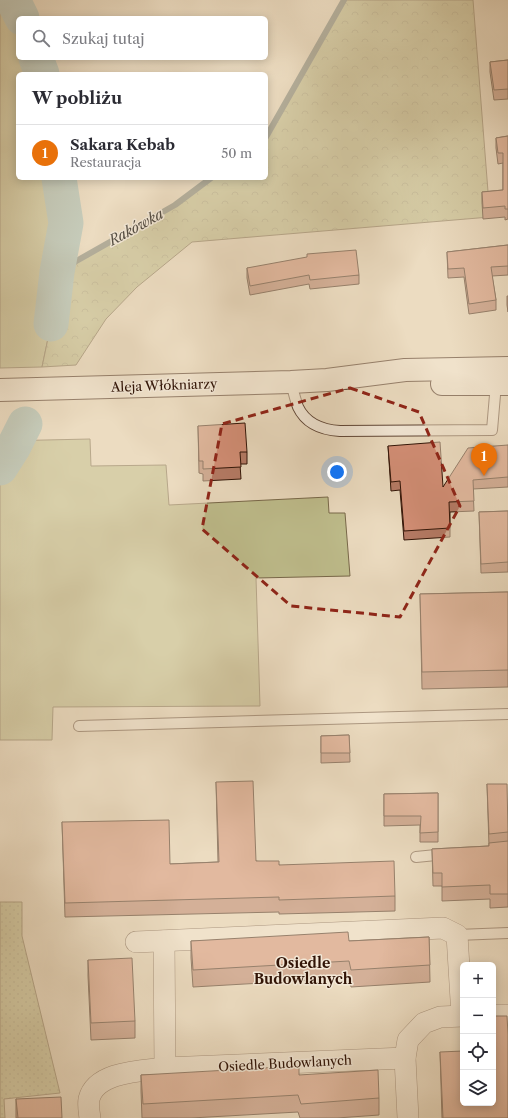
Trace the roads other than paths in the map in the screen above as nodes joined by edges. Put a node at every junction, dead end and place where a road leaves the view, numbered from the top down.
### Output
1 (501, 376) edge
2 (291, 382) junction
3 (7, 390) edge
4 (508, 714) edge
5 (79, 726) dead end
6 (456, 854) edge
7 (416, 857) dead end
8 (508, 933) edge
9 (457, 935) junction
10 (164, 941) junction
11 (136, 942) dead end
12 (461, 998) edge
13 (496, 1015) edge
14 (508, 1015) edge
15 (460, 1016) edge
16 (405, 1058) junction
17 (165, 1068) junction
18 (90, 1118) edge
19 (408, 1118) edge

1 - 2 main road, Aleja Włókniarzy
1 - 2 lane
2 - 3 main road, Aleja Włókniarzy
4 - 5 lane
6 - 7 lane
8 - 9 lane
9 - 10 street
9 - 12 street
10 - 11 street
10 - 17 street
13 - 14 street
15 - 16 street
16 - 17 street, Osiedle Budowlanych
16 - 19 street
17 - 18 street, Osiedle Budowlanych

